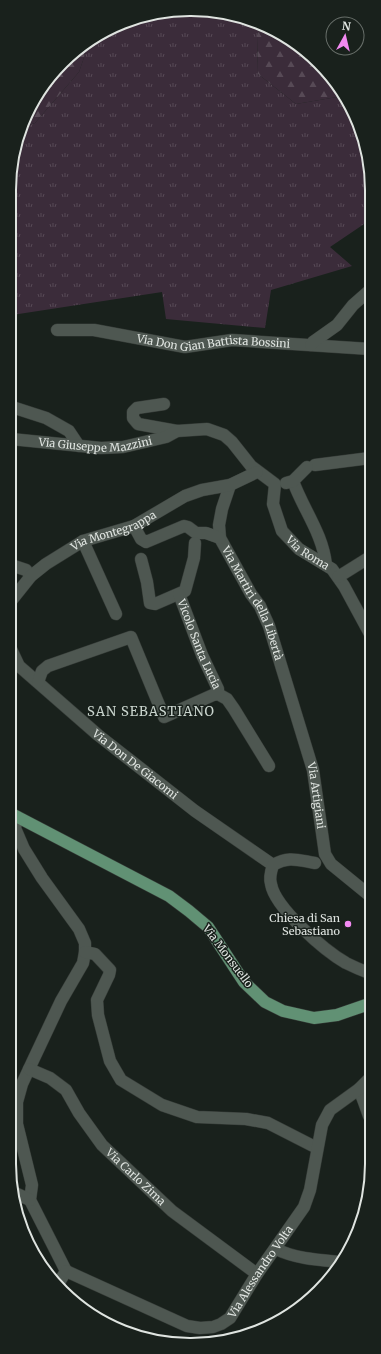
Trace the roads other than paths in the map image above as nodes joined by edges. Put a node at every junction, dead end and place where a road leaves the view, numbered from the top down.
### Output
1 (365, 294) edge
2 (57, 330) dead end
3 (311, 346) junction
4 (365, 349) edge
5 (164, 404) dead end
6 (16, 408) edge
7 (177, 431) junction
8 (16, 439) edge
9 (79, 446) junction
10 (365, 459) edge
11 (257, 472) junction
12 (293, 481) junction
13 (275, 484) junction
14 (230, 485) junction
15 (134, 526) junction
16 (195, 537) junction
17 (220, 538) junction
18 (83, 541) junction
19 (141, 559) dead end
20 (365, 560) edge
21 (326, 565) junction
22 (16, 567) edge
23 (31, 576) junction
24 (338, 577) junction
25 (179, 594) junction
26 (16, 595) edge
27 (116, 614) dead end
28 (365, 625) edge
29 (16, 660) edge
30 (287, 681) joint
31 (38, 682) junction
32 (218, 694) junction
33 (268, 766) dead end
34 (16, 816) edge
35 (16, 830) edge
36 (315, 863) dead end
37 (272, 865) junction
38 (365, 892) edge
39 (86, 952) junction
40 (365, 971) edge
41 (365, 1005) edge
42 (29, 1069) junction
43 (365, 1083) edge
44 (359, 1089) junction
45 (365, 1105) edge
46 (317, 1148) junction
47 (19, 1195) edge
48 (30, 1200) junction
49 (276, 1249) junction
50 (335, 1261) edge
51 (66, 1270) junction
52 (257, 1274) junction
53 (60, 1280) edge

1 - 3 street
2 - 3 street, Via Don Gian Battista Bossini
3 - 4 street, Via Don Gian Battista Bossini
5 - 7 street, Via Giuseppe Mazzini
6 - 9 street
7 - 9 street, Via Giuseppe Mazzini
7 - 11 street, Via Giuseppe Mazzini
8 - 9 street, Via Giuseppe Mazzini
10 - 12 street
11 - 13 street
11 - 14 street
12 - 13 street
12 - 21 street
13 - 21 street, Via Roma
14 - 15 street, Via Montegrappa
14 - 17 street, Via Martiri della Libertà
15 - 16 street
15 - 18 street, Via Montegrappa
16 - 17 street
16 - 25 street
17 - 30 street, Via Martiri della Libertà
18 - 23 street, Via Montegrappa
18 - 27 street
19 - 25 street
20 - 24 street
21 - 24 street, Via Roma
22 - 23 street
23 - 26 street, Via Montegrappa
24 - 28 street, Via Roma
25 - 32 street, Vicolo Santa Lucia
29 - 31 street, Via Don De Giacomi
30 - 38 street, Via Artigiani
31 - 32 street
31 - 37 street, Via Don De Giacomi
32 - 33 street
34 - 41 main road, Via Monsuello
35 - 39 street
36 - 37 street
37 - 40 street
39 - 42 street
39 - 46 street
42 - 48 street
42 - 52 street, Via Carlo Zima
43 - 44 street, Via Alessandro Volta
44 - 45 street
44 - 46 street, Via Alessandro Volta
46 - 49 street, Via Alessandro Volta
47 - 48 street
48 - 51 street
49 - 50 street
49 - 52 street, Via Alessandro Volta
51 - 52 street, Via Alessandro Volta
51 - 53 street

